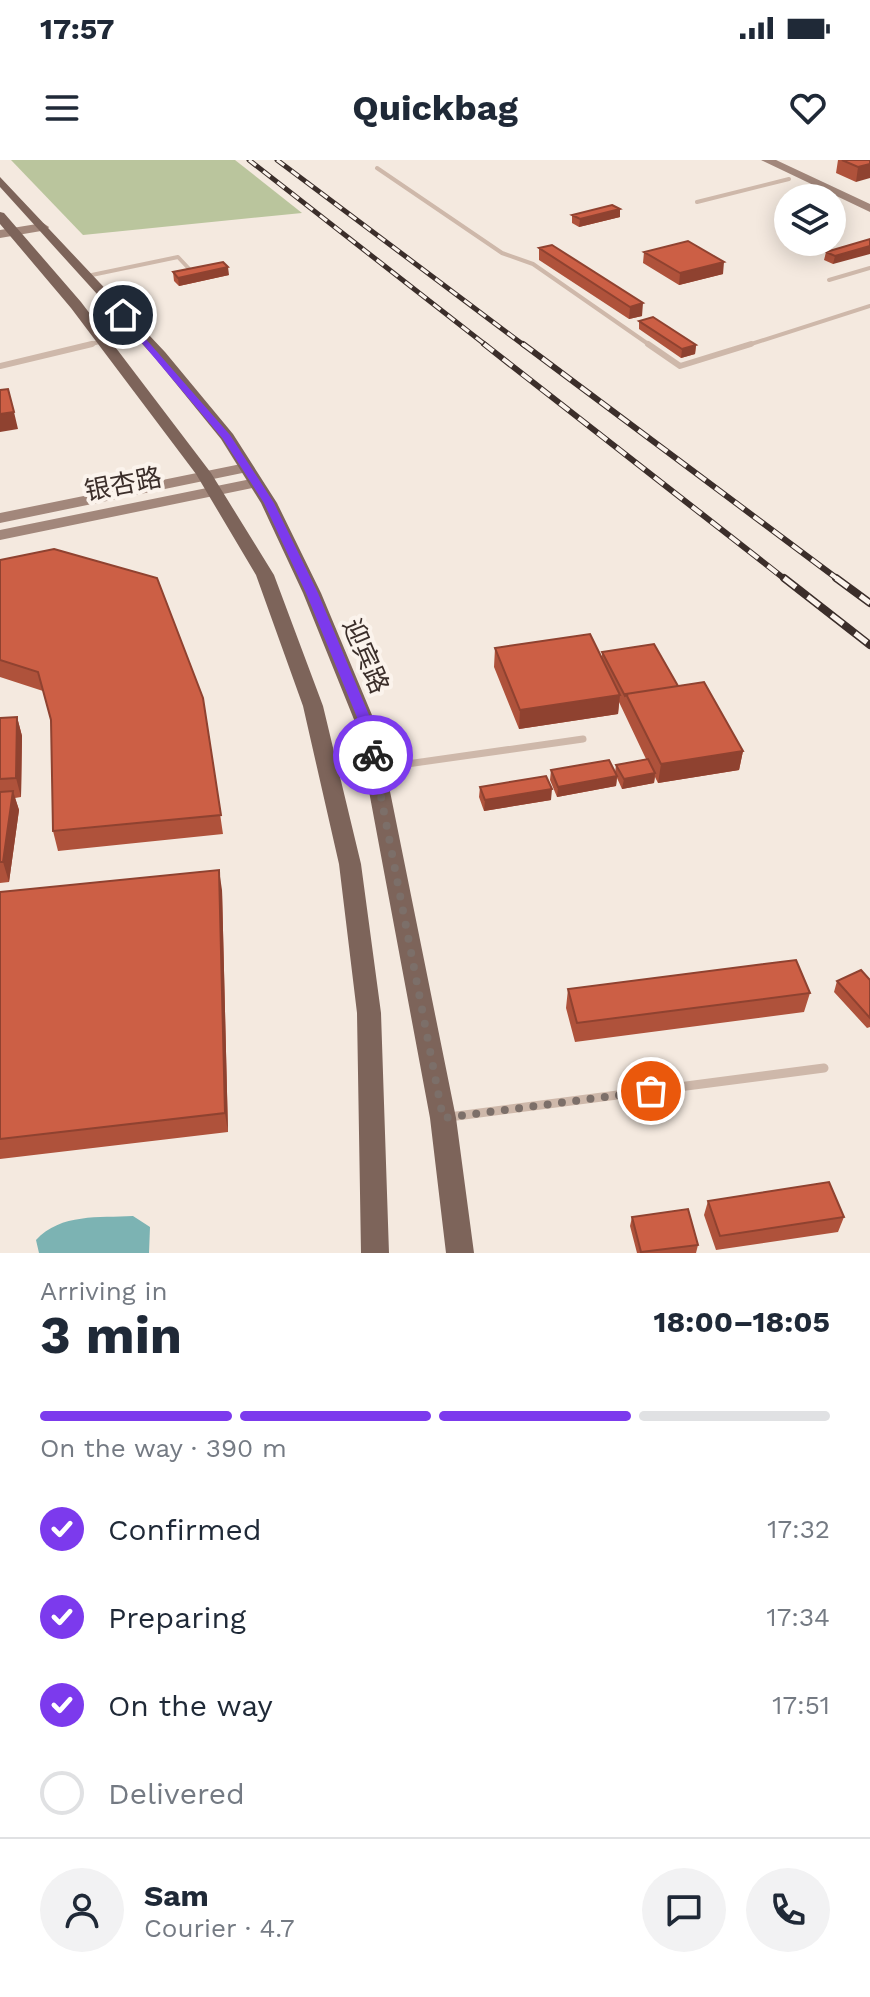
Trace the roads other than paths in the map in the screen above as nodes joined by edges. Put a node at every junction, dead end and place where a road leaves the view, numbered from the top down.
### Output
1 (748, 160) edge
2 (767, 160) edge
3 (377, 168) dead end
4 (789, 179) junction
5 (0, 180) edge
6 (800, 184) edge
7 (697, 202) dead end
8 (846, 205) edge
9 (870, 208) edge
10 (0, 216) edge
11 (870, 217) edge
12 (43, 227) junction
13 (7, 233) edge
14 (870, 268) edge
15 (193, 273) edge
16 (87, 276) junction
17 (829, 280) dead end
18 (870, 306) edge
19 (103, 341) junction
20 (0, 366) edge
21 (251, 475) junction
22 (210, 484) junction
23 (0, 518) edge
24 (0, 535) edge
25 (583, 739) dead end
26 (375, 768) junction
27 (824, 1068) dead end
28 (443, 1118) junction
29 (375, 1253) edge
30 (460, 1253) edge

1 - 4 street
2 - 9 street
3 - 18 lane
4 - 6 street
4 - 7 lane
5 - 12 main road, 迎宾路
8 - 11 street
10 - 13 main road
12 - 13 street
12 - 16 main road, 迎宾路
13 - 19 main road
14 - 17 lane
15 - 16 lane
16 - 21 main road, 迎宾路
19 - 20 lane
19 - 22 main road
21 - 22 street, 银杏路
21 - 26 main road, 迎宾路
22 - 23 street, 银杏路
22 - 24 street, 银杏路
22 - 29 main road
25 - 26 lane
26 - 28 main road, 迎宾路
27 - 28 lane
28 - 30 main road, 迎宾路

